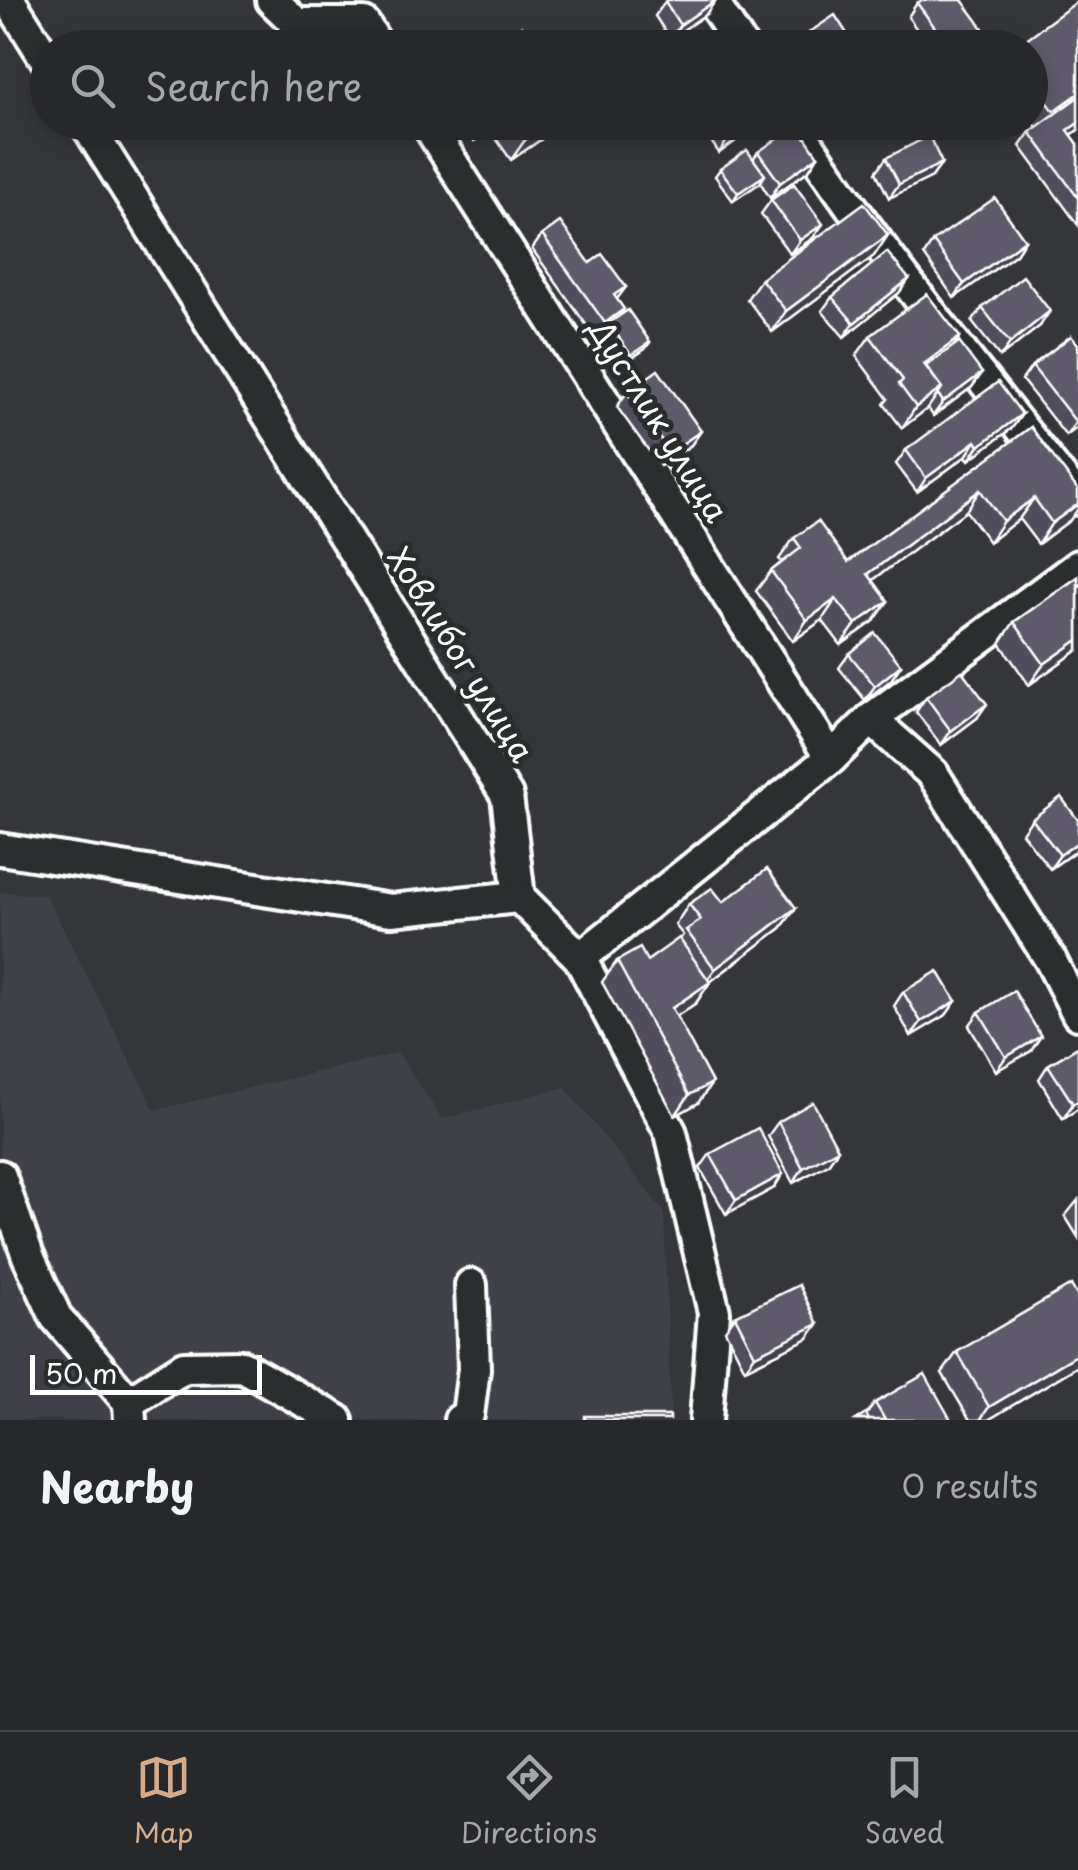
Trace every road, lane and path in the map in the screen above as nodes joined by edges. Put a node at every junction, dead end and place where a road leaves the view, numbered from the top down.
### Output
1 (9, 0) edge
2 (272, 0) edge
3 (712, 0) edge
4 (368, 30) edge
5 (731, 30) edge
6 (30, 33) edge
7 (96, 140) edge
8 (437, 140) edge
9 (804, 140) edge
10 (1078, 499) edge
11 (1078, 566) edge
12 (871, 719) junction
13 (831, 758) junction
14 (0, 849) edge
15 (519, 897) junction
16 (580, 958) junction
17 (1078, 1014) edge
18 (0, 1176) edge
19 (14, 1257) edge
20 (471, 1285) dead end
21 (130, 1411) edge
22 (337, 1420) edge
23 (460, 1420) edge
24 (706, 1420) edge

1 - 6 street
2 - 4 street
3 - 5 street
7 - 15 street, Ховлибог улица
8 - 13 street, Дустлик улица
9 - 10 street
11 - 12 street
12 - 13 street
12 - 17 street
13 - 16 street
14 - 15 street
15 - 16 street
16 - 24 street
18 - 19 street
19 - 21 street
20 - 23 street
21 - 22 street

